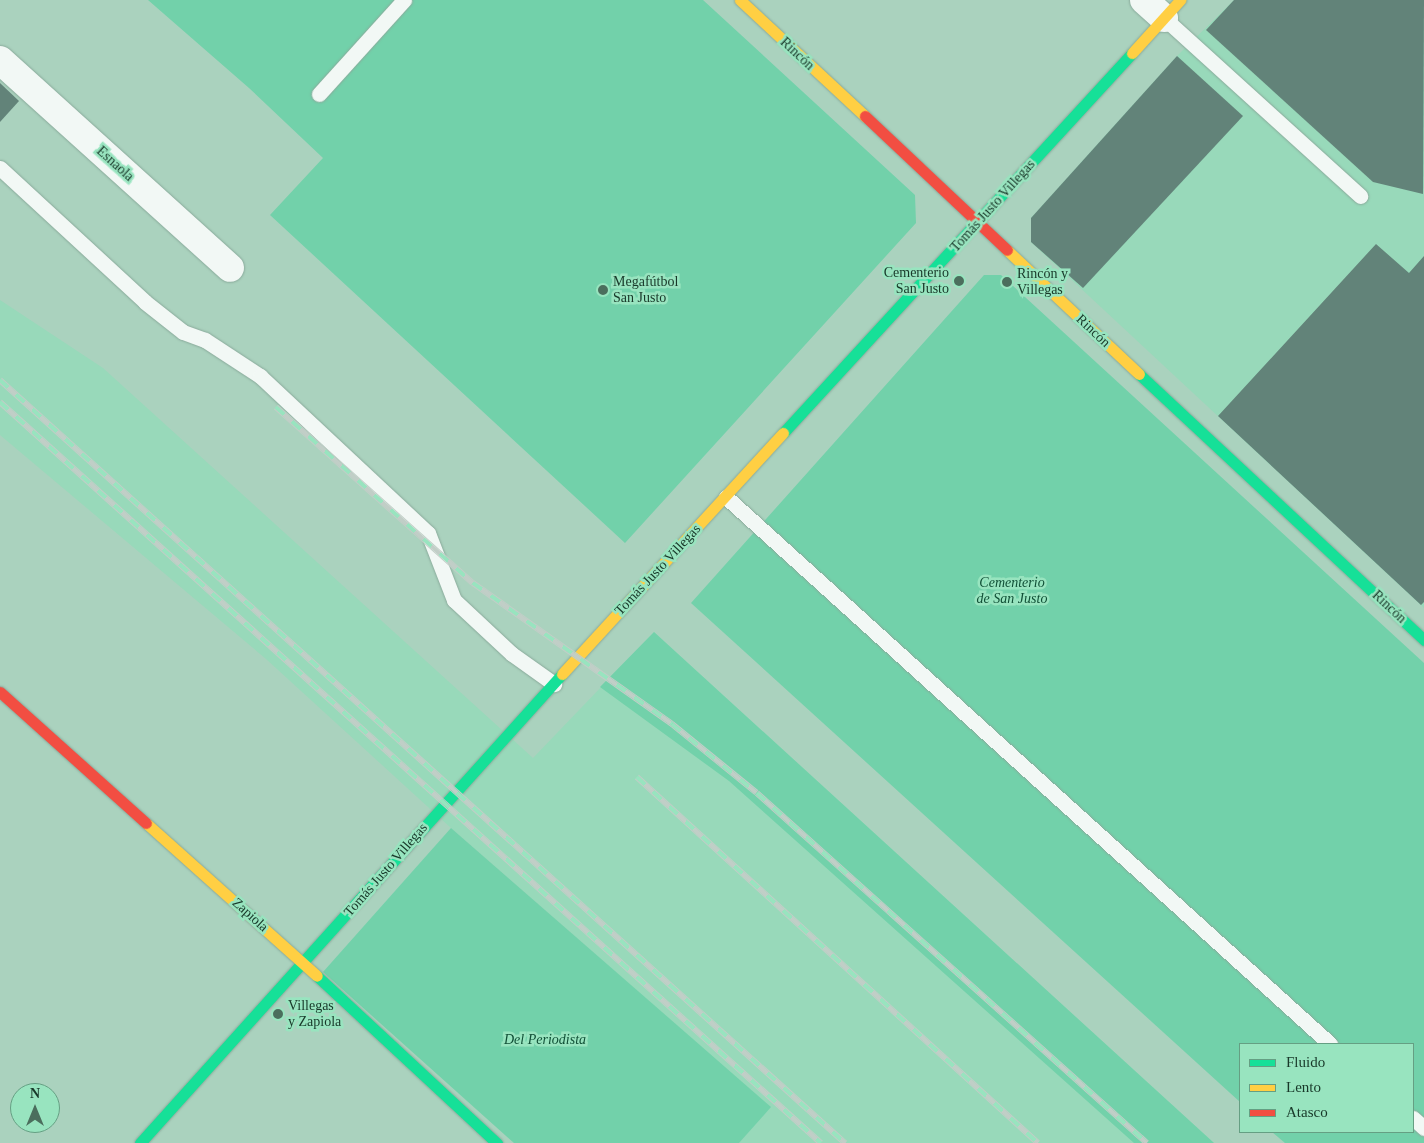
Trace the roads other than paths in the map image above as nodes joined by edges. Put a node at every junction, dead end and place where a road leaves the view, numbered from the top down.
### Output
1 (404, 0) edge
2 (740, 0) edge
3 (1162, 6) edge
4 (0, 60) edge
5 (319, 94) dead end
6 (0, 168) edge
7 (1360, 196) dead end
8 (978, 223) junction
9 (230, 268) dead end
10 (726, 497) junction
11 (1424, 640) edge
12 (554, 684) junction
13 (0, 692) edge
14 (303, 963) junction
15 (1329, 1043) edge
16 (1414, 1119) edge
17 (1424, 1128) edge
18 (140, 1143) edge
19 (497, 1143) edge

1 - 5 lane
2 - 8 street, Rincón
3 - 7 lane
3 - 8 street, Tomás Justo Villegas
4 - 9 street, Esnaola
6 - 12 lane
8 - 10 street, Tomás Justo Villegas
8 - 11 street, Rincón
10 - 12 street, Tomás Justo Villegas
10 - 15 lane
12 - 14 street, Tomás Justo Villegas
13 - 14 street, Zapiola
14 - 18 street, Tomás Justo Villegas
14 - 19 street, Zapiola
16 - 17 lane

